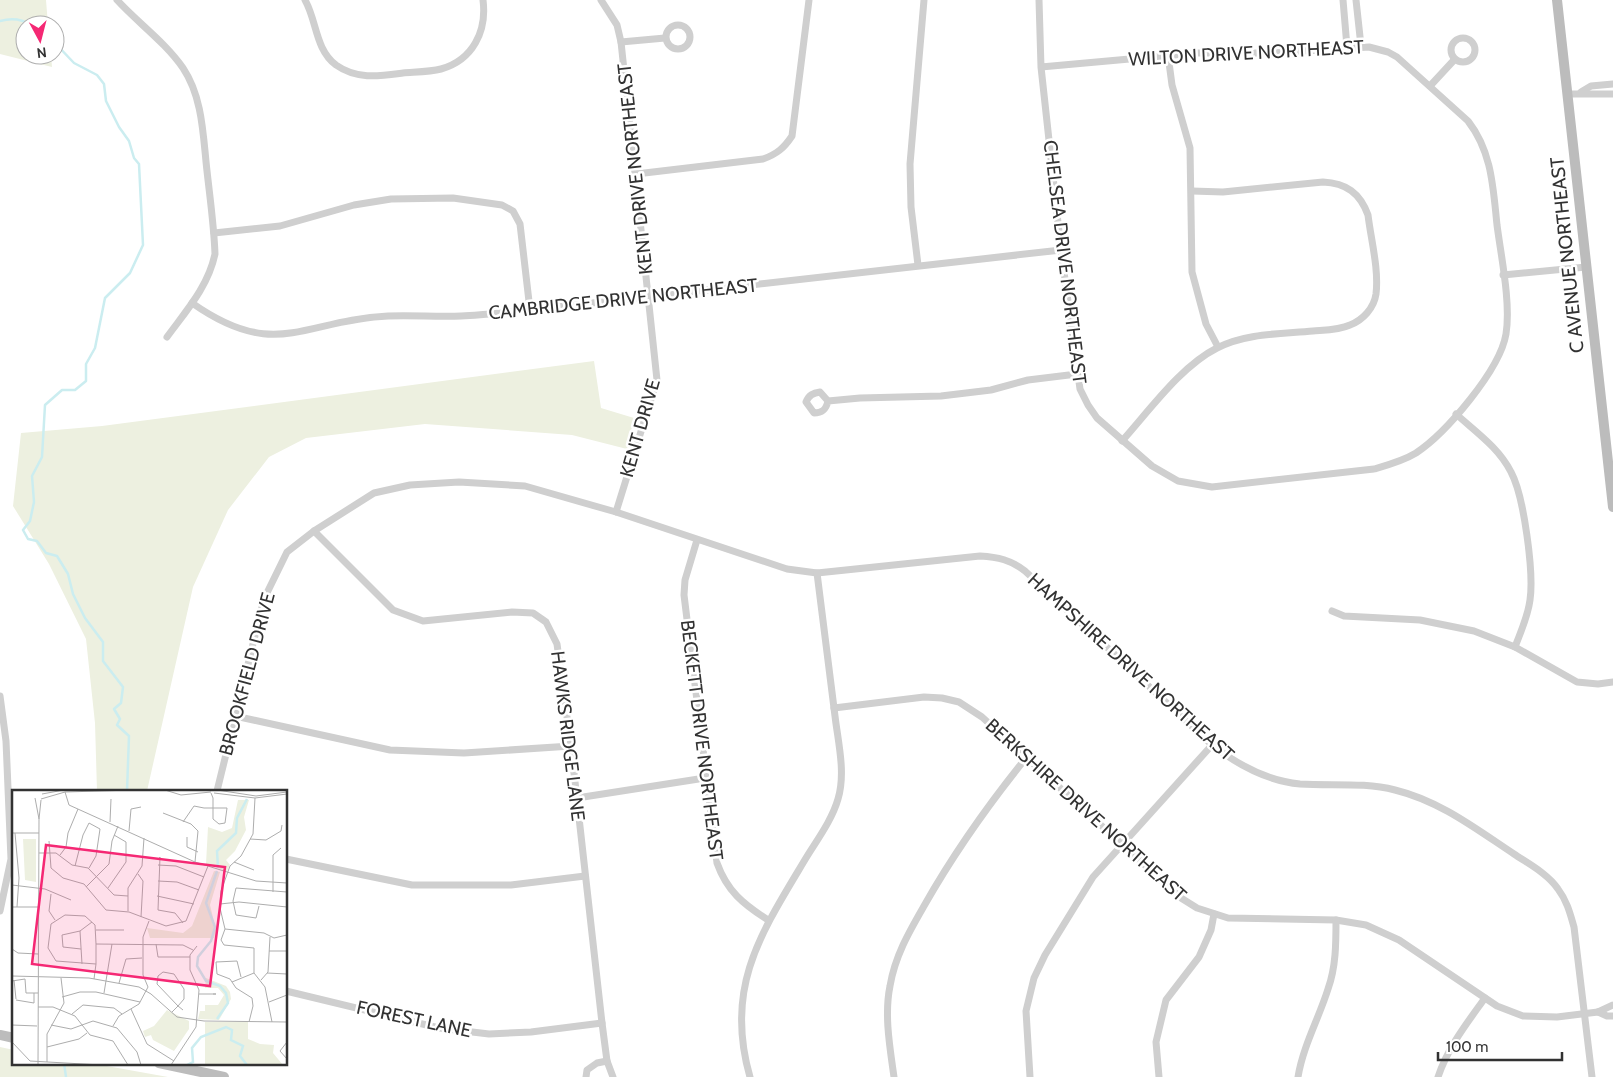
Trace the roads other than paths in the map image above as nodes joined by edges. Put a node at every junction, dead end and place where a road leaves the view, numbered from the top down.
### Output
1 (117, 0) edge
2 (305, 0) edge
3 (483, 0) edge
4 (601, 0) edge
5 (808, 0) edge
6 (924, 0) edge
7 (1040, 0) edge
8 (1343, 0) edge
9 (1356, 0) edge
10 (1557, 0) edge
11 (665, 38) dead end
12 (621, 42) junction
13 (1361, 46) junction
14 (1348, 47) junction
15 (1168, 55) junction
16 (1455, 59) dead end
17 (1042, 67) junction
18 (1613, 84) edge
19 (1430, 86) junction
20 (1581, 92) junction
21 (1567, 94) junction
22 (1613, 94) edge
23 (636, 174) junction
24 (1192, 192) junction
25 (214, 233) junction
26 (1062, 250) junction
27 (918, 265) junction
28 (1586, 267) junction
29 (1503, 275) junction
30 (648, 296) junction
31 (192, 303) junction
32 (530, 310) junction
33 (167, 337) dead end
34 (654, 343) joint
35 (1218, 347) junction
36 (1077, 374) junction
37 (828, 401) dead end
38 (1456, 414) junction
39 (1122, 440) junction
40 (1613, 507) edge
41 (616, 512) junction
42 (314, 531) junction
43 (697, 540) junction
44 (816, 573) junction
45 (1332, 611) dead end
46 (1515, 647) junction
47 (1613, 682) edge
48 (0, 696) edge
49 (834, 708) junction
50 (235, 716) junction
51 (3, 741) edge
52 (1212, 745) junction
53 (571, 746) junction
54 (1026, 758) junction
55 (705, 778) junction
56 (217, 790) edge
57 (577, 798) junction
58 (1121, 843) junction
59 (288, 859) edge
60 (585, 876) junction
61 (0, 911) edge
62 (1214, 914) junction
63 (768, 920) junction
64 (1336, 920) junction
65 (288, 991) edge
66 (1485, 998) junction
67 (1613, 1005) edge
68 (1598, 1012) junction
69 (1584, 1014) junction
70 (1613, 1016) edge
71 (602, 1023) junction
72 (607, 1061) junction
73 (164, 1064) edge
74 (224, 1077) edge
75 (586, 1077) edge
76 (613, 1077) edge
77 (750, 1077) edge
78 (894, 1077) edge
79 (1030, 1077) edge
80 (1159, 1077) edge
81 (1298, 1077) edge
82 (1438, 1077) edge
83 (1592, 1077) edge

1 - 25 street
2 - 3 street
4 - 12 street, KENT DRIVE NORTHEAST
5 - 23 street
6 - 27 street
7 - 17 street, CHELSEA DRIVE NORTHEAST
8 - 14 street
9 - 13 street
10 - 21 street, C AVENUE NORTHEAST
11 - 12 street
12 - 23 street, KENT DRIVE NORTHEAST
13 - 14 street, WILTON DRIVE NORTHEAST
13 - 19 street, WILTON DRIVE NORTHEAST
14 - 15 street, WILTON DRIVE NORTHEAST
15 - 17 street, WILTON DRIVE NORTHEAST
15 - 24 street
16 - 19 street
17 - 26 street, CHELSEA DRIVE NORTHEAST
18 - 20 street
19 - 29 street, WILTON DRIVE NORTHEAST
20 - 21 street
20 - 22 street
21 - 28 street, C AVENUE NORTHEAST
23 - 30 street, KENT DRIVE NORTHEAST
24 - 35 street
24 - 35 street
25 - 31 street
25 - 32 street
26 - 27 street, CAMBRIDGE DRIVE NORTHEAST
26 - 36 street, CHELSEA DRIVE NORTHEAST
27 - 30 street, CAMBRIDGE DRIVE NORTHEAST
28 - 29 street
28 - 40 street, C AVENUE NORTHEAST
29 - 38 street, WILTON DRIVE NORTHEAST
30 - 32 street, CAMBRIDGE DRIVE NORTHEAST
30 - 34 street, KENT DRIVE NORTHEAST
31 - 32 street, CAMBRIDGE DRIVE NORTHEAST
31 - 33 street
34 - 41 street, KENT DRIVE
35 - 39 street
36 - 37 street
36 - 39 street, CHELSEA DRIVE NORTHEAST
38 - 39 street, CHELSEA DRIVE NORTHEAST
38 - 46 street
41 - 42 street, BROOKFIELD DRIVE
41 - 43 street, HAMPSHIRE DRIVE NORTHEAST
42 - 50 street, BROOKFIELD DRIVE
42 - 53 street, HAWKS RIDGE LANE
43 - 44 street, HAMPSHIRE DRIVE NORTHEAST
43 - 55 street, BECKETT DRIVE NORTHEAST
44 - 49 street
44 - 52 street, HAMPSHIRE DRIVE NORTHEAST
45 - 46 street
46 - 47 street
48 - 51 street
49 - 54 street, BERKSHIRE DRIVE NORTHEAST
49 - 63 street
50 - 53 street
50 - 56 street, BROOKFIELD DRIVE
51 - 61 street
52 - 58 street
52 - 69 street, HAMPSHIRE DRIVE NORTHEAST
53 - 57 street, HAWKS RIDGE LANE
54 - 58 street, BERKSHIRE DRIVE NORTHEAST
54 - 78 street
55 - 57 street
55 - 63 street, BECKETT DRIVE NORTHEAST
57 - 60 street, HAWKS RIDGE LANE
58 - 62 street, BERKSHIRE DRIVE NORTHEAST
58 - 79 street
59 - 60 street
60 - 71 street, HAWKS RIDGE LANE
62 - 64 street, BERKSHIRE DRIVE NORTHEAST
62 - 80 street
63 - 77 street
64 - 66 street, BERKSHIRE DRIVE NORTHEAST
64 - 81 street
65 - 71 street, FOREST LANE
66 - 69 street, BERKSHIRE DRIVE NORTHEAST
66 - 82 street
67 - 68 street, BERKSHIRE DRIVE NORTHEAST
68 - 69 street, BERKSHIRE DRIVE NORTHEAST
68 - 70 street
69 - 83 street, HAMPSHIRE DRIVE NORTHEAST
71 - 72 street, HAWKS RIDGE LANE
72 - 75 street
72 - 76 street, HAWKS RIDGE LANE
73 - 74 street

